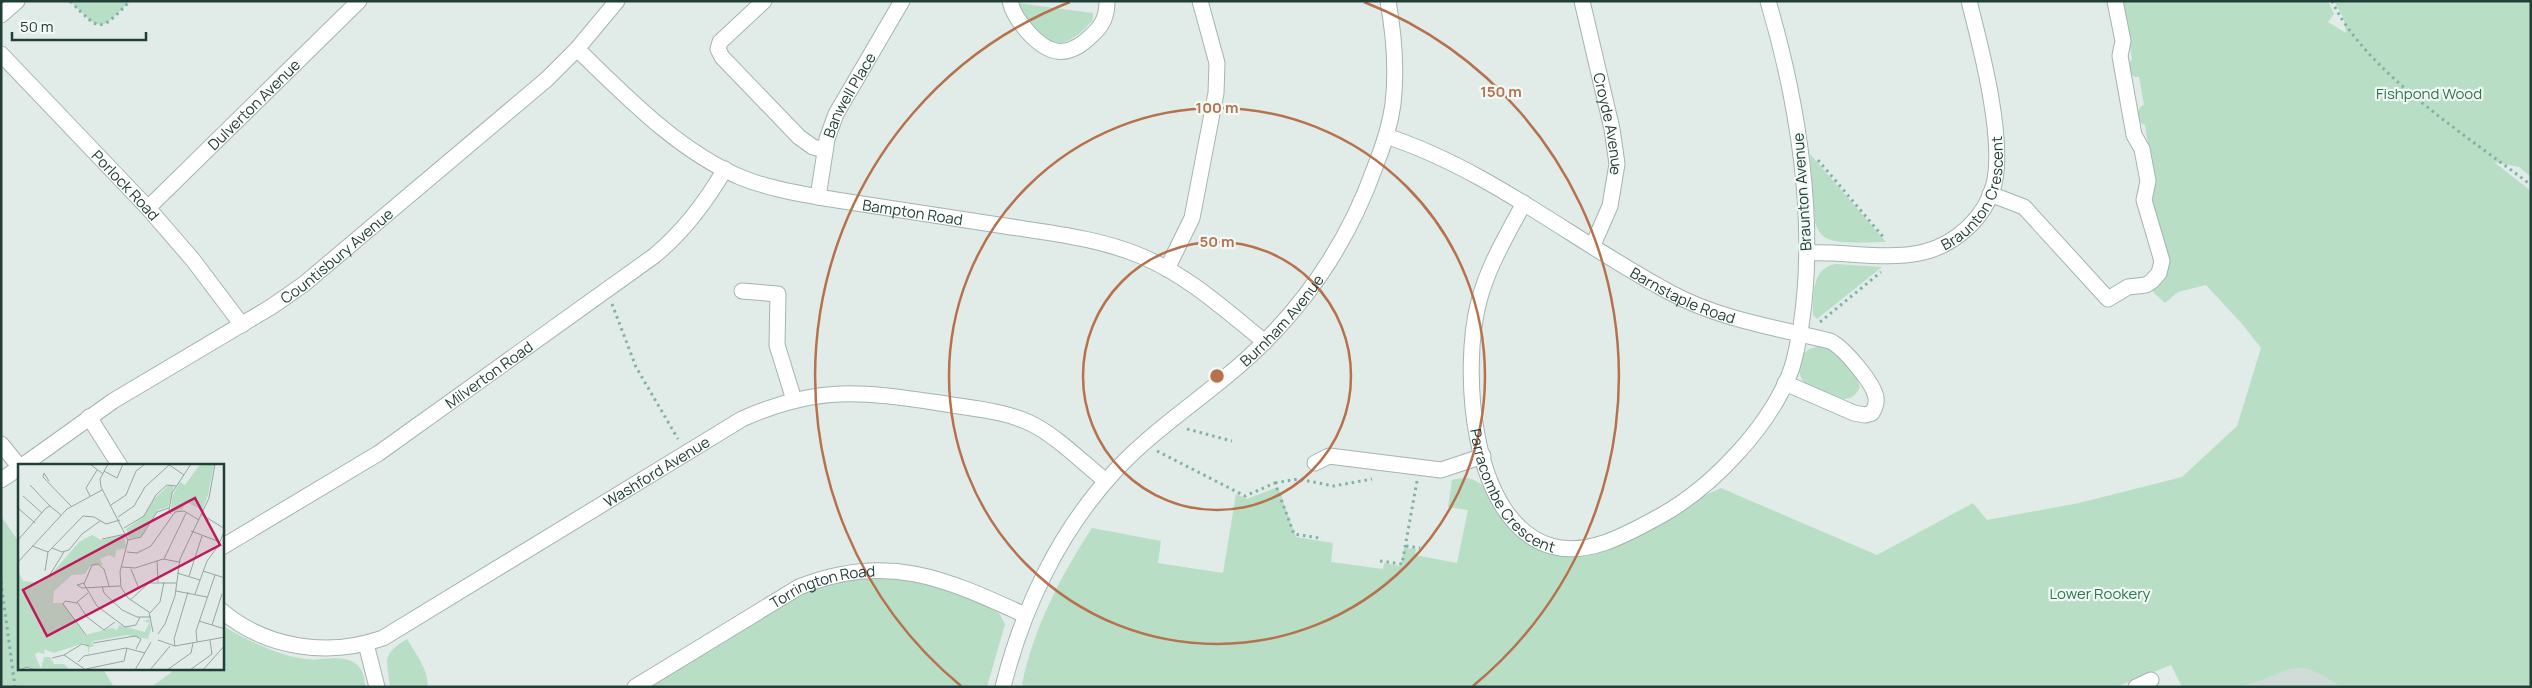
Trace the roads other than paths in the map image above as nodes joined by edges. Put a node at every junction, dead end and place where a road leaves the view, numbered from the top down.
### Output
1 (17, 1) edge
2 (359, 1) edge
3 (617, 1) edge
4 (764, 1) edge
5 (902, 1) edge
6 (1010, 1) edge
7 (1107, 1) edge
8 (1200, 1) edge
9 (1388, 1) edge
10 (1582, 1) edge
11 (1768, 1) edge
12 (1969, 1) edge
13 (2115, 1) edge
14 (1, 15) edge
15 (577, 50) junction
16 (1, 54) edge
17 (1386, 136) junction
18 (825, 150) junction
19 (724, 169) junction
20 (1990, 194) junction
21 (818, 197) junction
22 (1524, 203) junction
23 (148, 208) junction
24 (1593, 245) junction
25 (1806, 253) junction
26 (1168, 269) junction
27 (742, 291) dead end
28 (242, 325) junction
29 (1799, 333) junction
30 (1265, 342) junction
31 (1785, 384) junction
32 (794, 400) junction
33 (90, 417) junction
34 (1, 444) edge
35 (1483, 456) junction
36 (1315, 463) dead end
37 (18, 464) edge
38 (23, 464) edge
39 (119, 464) edge
40 (18, 467) edge
41 (1, 480) edge
42 (1106, 481) junction
43 (224, 546) edge
44 (224, 612) edge
45 (1025, 615) junction
46 (366, 644) junction
47 (2151, 680) dead end
48 (378, 687) edge
49 (635, 687) edge
50 (1003, 687) edge
51 (2136, 687) edge

1 - 14 street
2 - 23 street, Dulverton Avenue
3 - 15 street, Countisbury Avenue
4 - 18 street
5 - 18 street, Banwell Place
6 - 7 street
8 - 26 street
9 - 17 street, Burnham Avenue
10 - 24 street, Croyde Avenue
11 - 25 street, Braunton Avenue
12 - 20 street, Braunton Crescent
13 - 20 street
15 - 19 street, Bampton Road
15 - 28 street, Countisbury Avenue
16 - 23 street, Porlock Road
17 - 22 street, Barnstaple Road
17 - 30 street, Burnham Avenue
18 - 21 street, Banwell Place
19 - 21 street, Bampton Road
19 - 43 street, Milverton Road
20 - 25 street, Braunton Crescent
21 - 26 street, Bampton Road
22 - 24 street, Barnstaple Road
22 - 35 street, Parracombe Crescent
23 - 28 street, Porlock Road
24 - 29 street, Barnstaple Road
25 - 29 street, Braunton Avenue
26 - 30 street, Bampton Road
27 - 32 street
28 - 33 street, Countisbury Avenue
29 - 31 street, Braunton Avenue
29 - 31 street, Barnstaple Road
30 - 42 street, Burnham Avenue
31 - 35 street, Parracombe Crescent
32 - 42 street, Washford Avenue
32 - 46 street, Washford Avenue
33 - 38 street, Countisbury Avenue
33 - 39 street
34 - 37 street
35 - 36 street
40 - 41 street, Countisbury Avenue
42 - 45 street, Burnham Avenue
44 - 46 street, Washford Avenue
45 - 49 street, Torrington Road
45 - 50 street, Burnham Avenue
46 - 48 street
47 - 51 street

